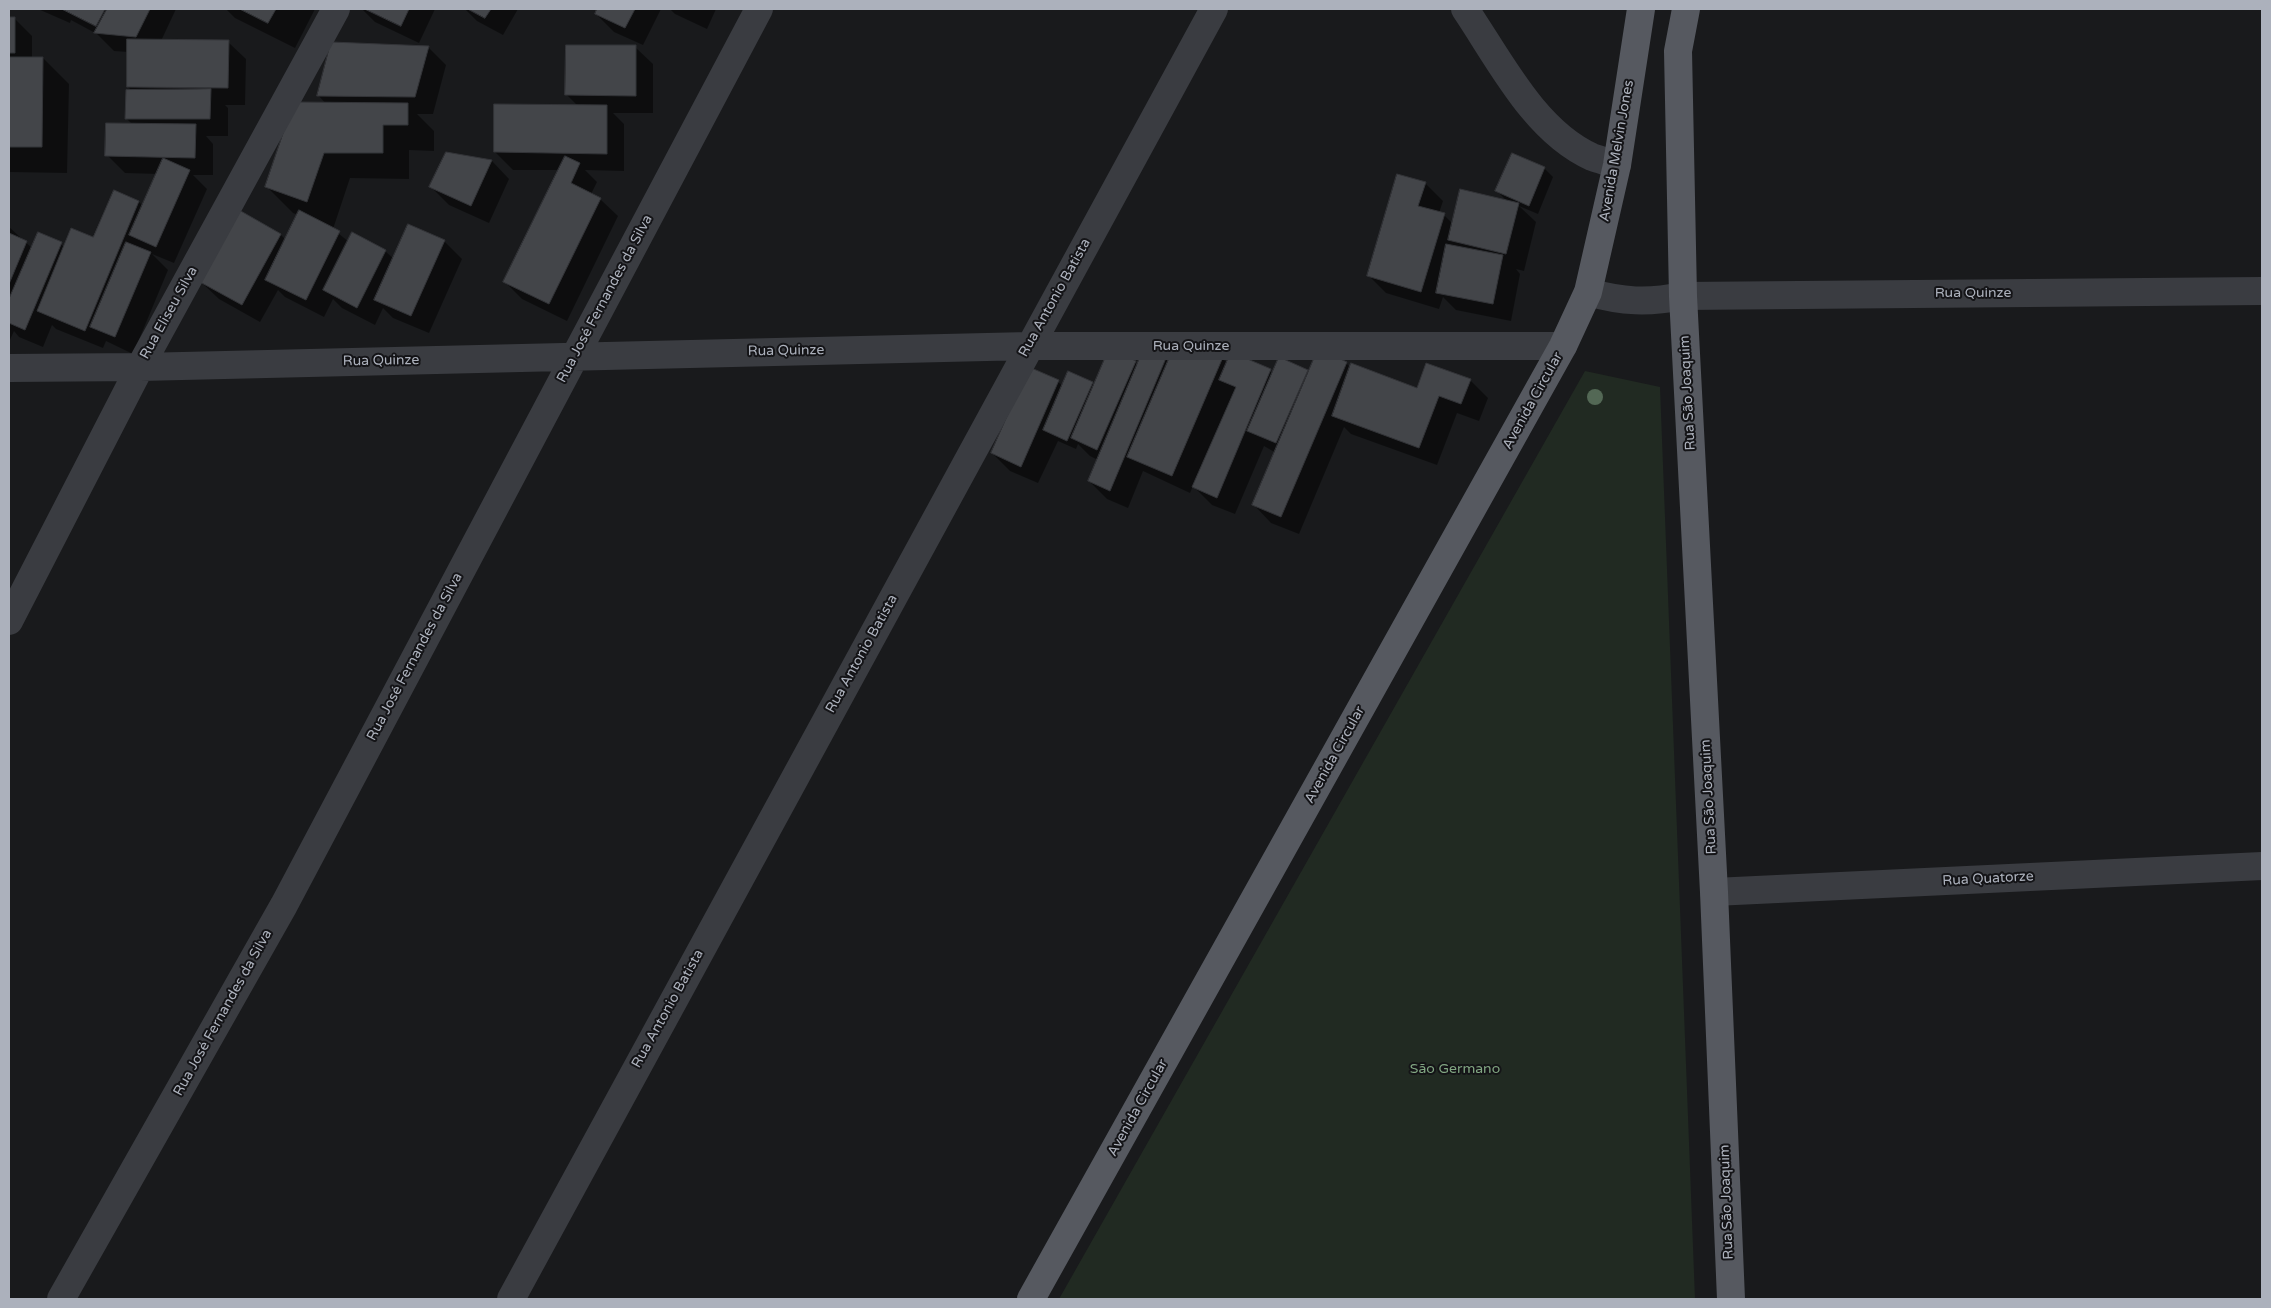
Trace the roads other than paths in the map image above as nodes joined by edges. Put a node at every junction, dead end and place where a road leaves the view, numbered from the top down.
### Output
1 (336, 9) edge
2 (759, 9) edge
3 (1214, 9) edge
4 (1465, 9) edge
5 (1641, 9) edge
6 (1686, 9) edge
7 (1618, 165) junction
8 (2262, 291) edge
9 (1588, 292) junction
10 (1683, 296) junction
11 (1029, 346) junction
12 (1563, 346) junction
13 (574, 356) junction
14 (9, 368) edge
15 (140, 368) junction
16 (9, 621) edge
17 (2262, 866) edge
18 (1714, 892) junction
19 (61, 1299) edge
20 (510, 1299) edge
21 (1031, 1299) edge
22 (1731, 1299) edge

1 - 15 street, Rua Eliseu Silva
2 - 13 street, Rua José Fernandes da Silva
3 - 11 street, Rua Antonio Batista
4 - 7 street
5 - 7 main road, Avenida Melvin Jones
6 - 10 main road
7 - 9 main road, Avenida Melvin Jones
8 - 10 street, Rua Quinze
9 - 10 street
9 - 12 main road, Avenida Circular
10 - 18 main road, Rua São Joaquim
11 - 12 street, Rua Quinze
11 - 13 street, Rua Quinze
11 - 20 street, Rua Antonio Batista
12 - 21 main road, Avenida Circular
13 - 15 street, Rua Quinze
13 - 19 street, Rua José Fernandes da Silva
14 - 15 street, Rua Quinze
15 - 16 street, Rua Eliseu Silva
17 - 18 street, Rua Quatorze
18 - 22 main road, Rua São Joaquim

